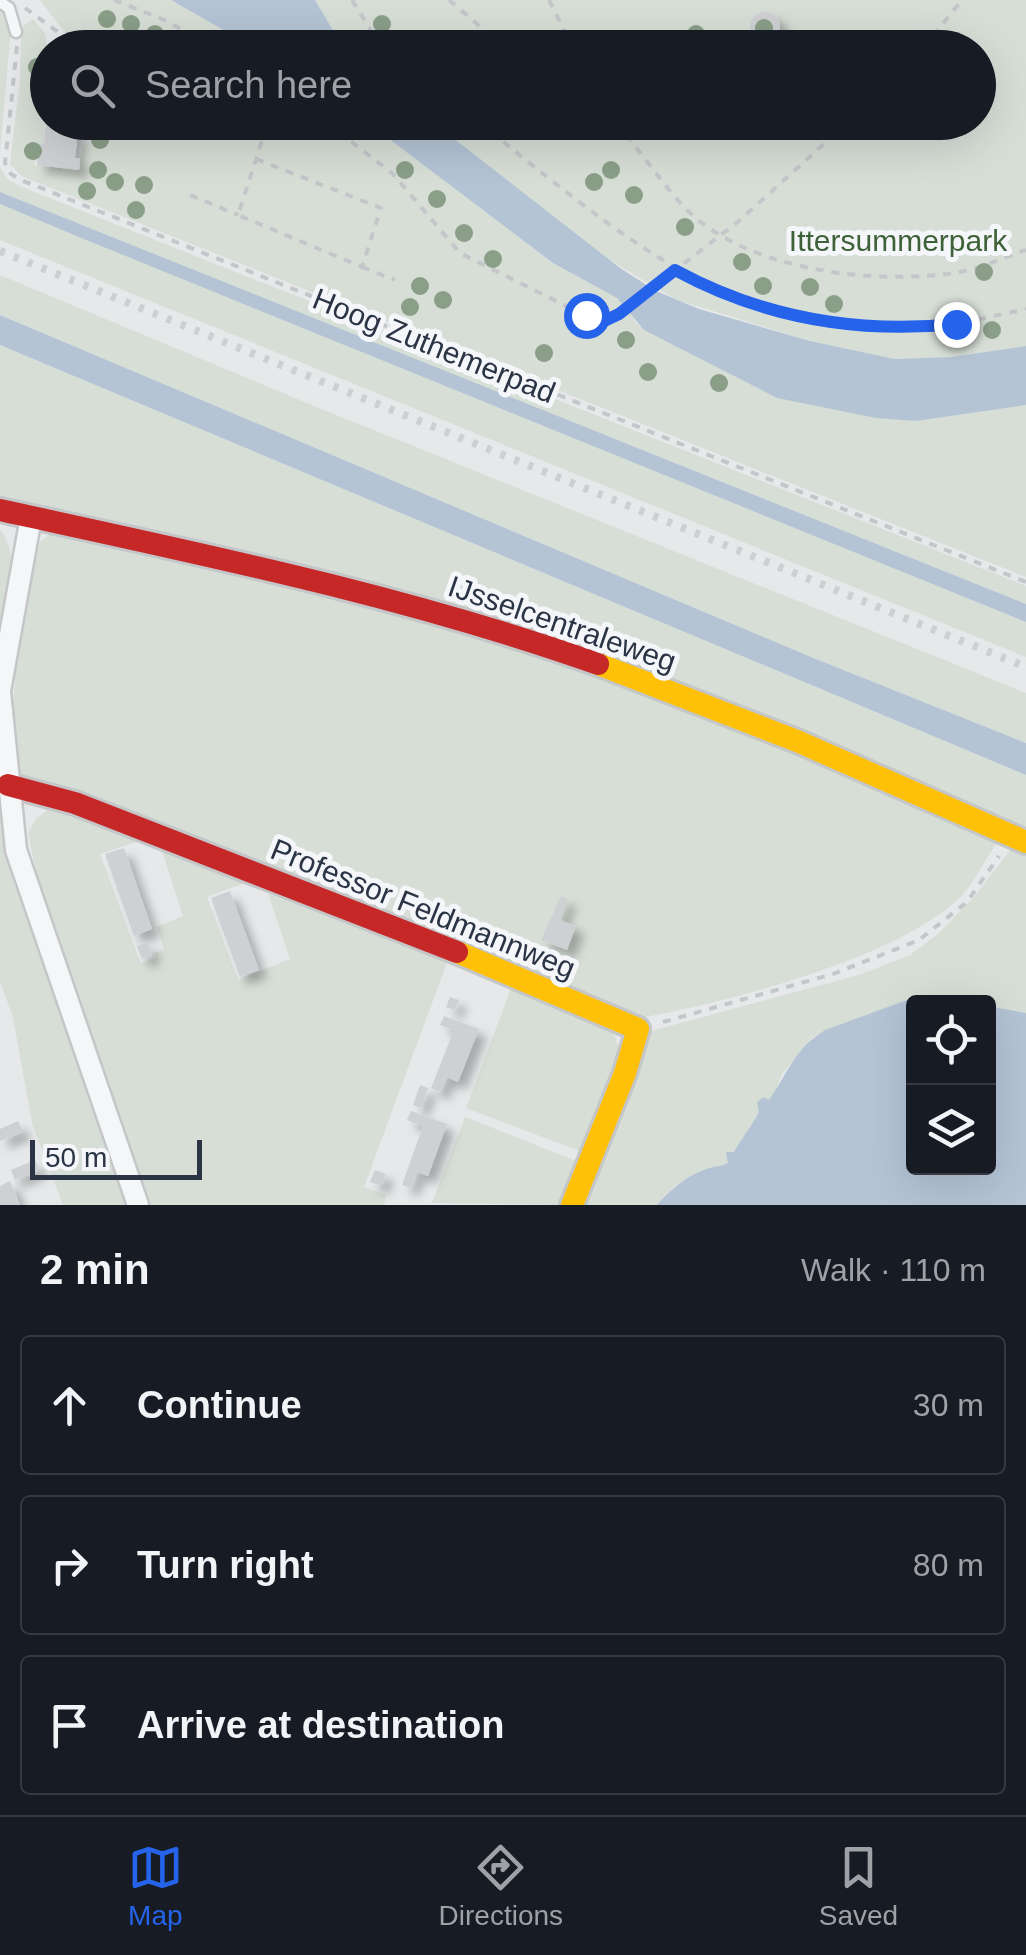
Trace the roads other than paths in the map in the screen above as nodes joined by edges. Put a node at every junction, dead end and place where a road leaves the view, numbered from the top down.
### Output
1 (0, 2) edge
2 (16, 32) road end
3 (0, 510) edge
4 (30, 517) junction
5 (8, 785) junction
6 (1018, 838) edge
7 (138, 1205) edge
8 (572, 1205) edge

1 - 2 lane
3 - 4 street, IJsselcentraleweg
4 - 5 street
4 - 6 street, IJsselcentraleweg
5 - 7 street
5 - 8 street, Professor Feldmannweg

